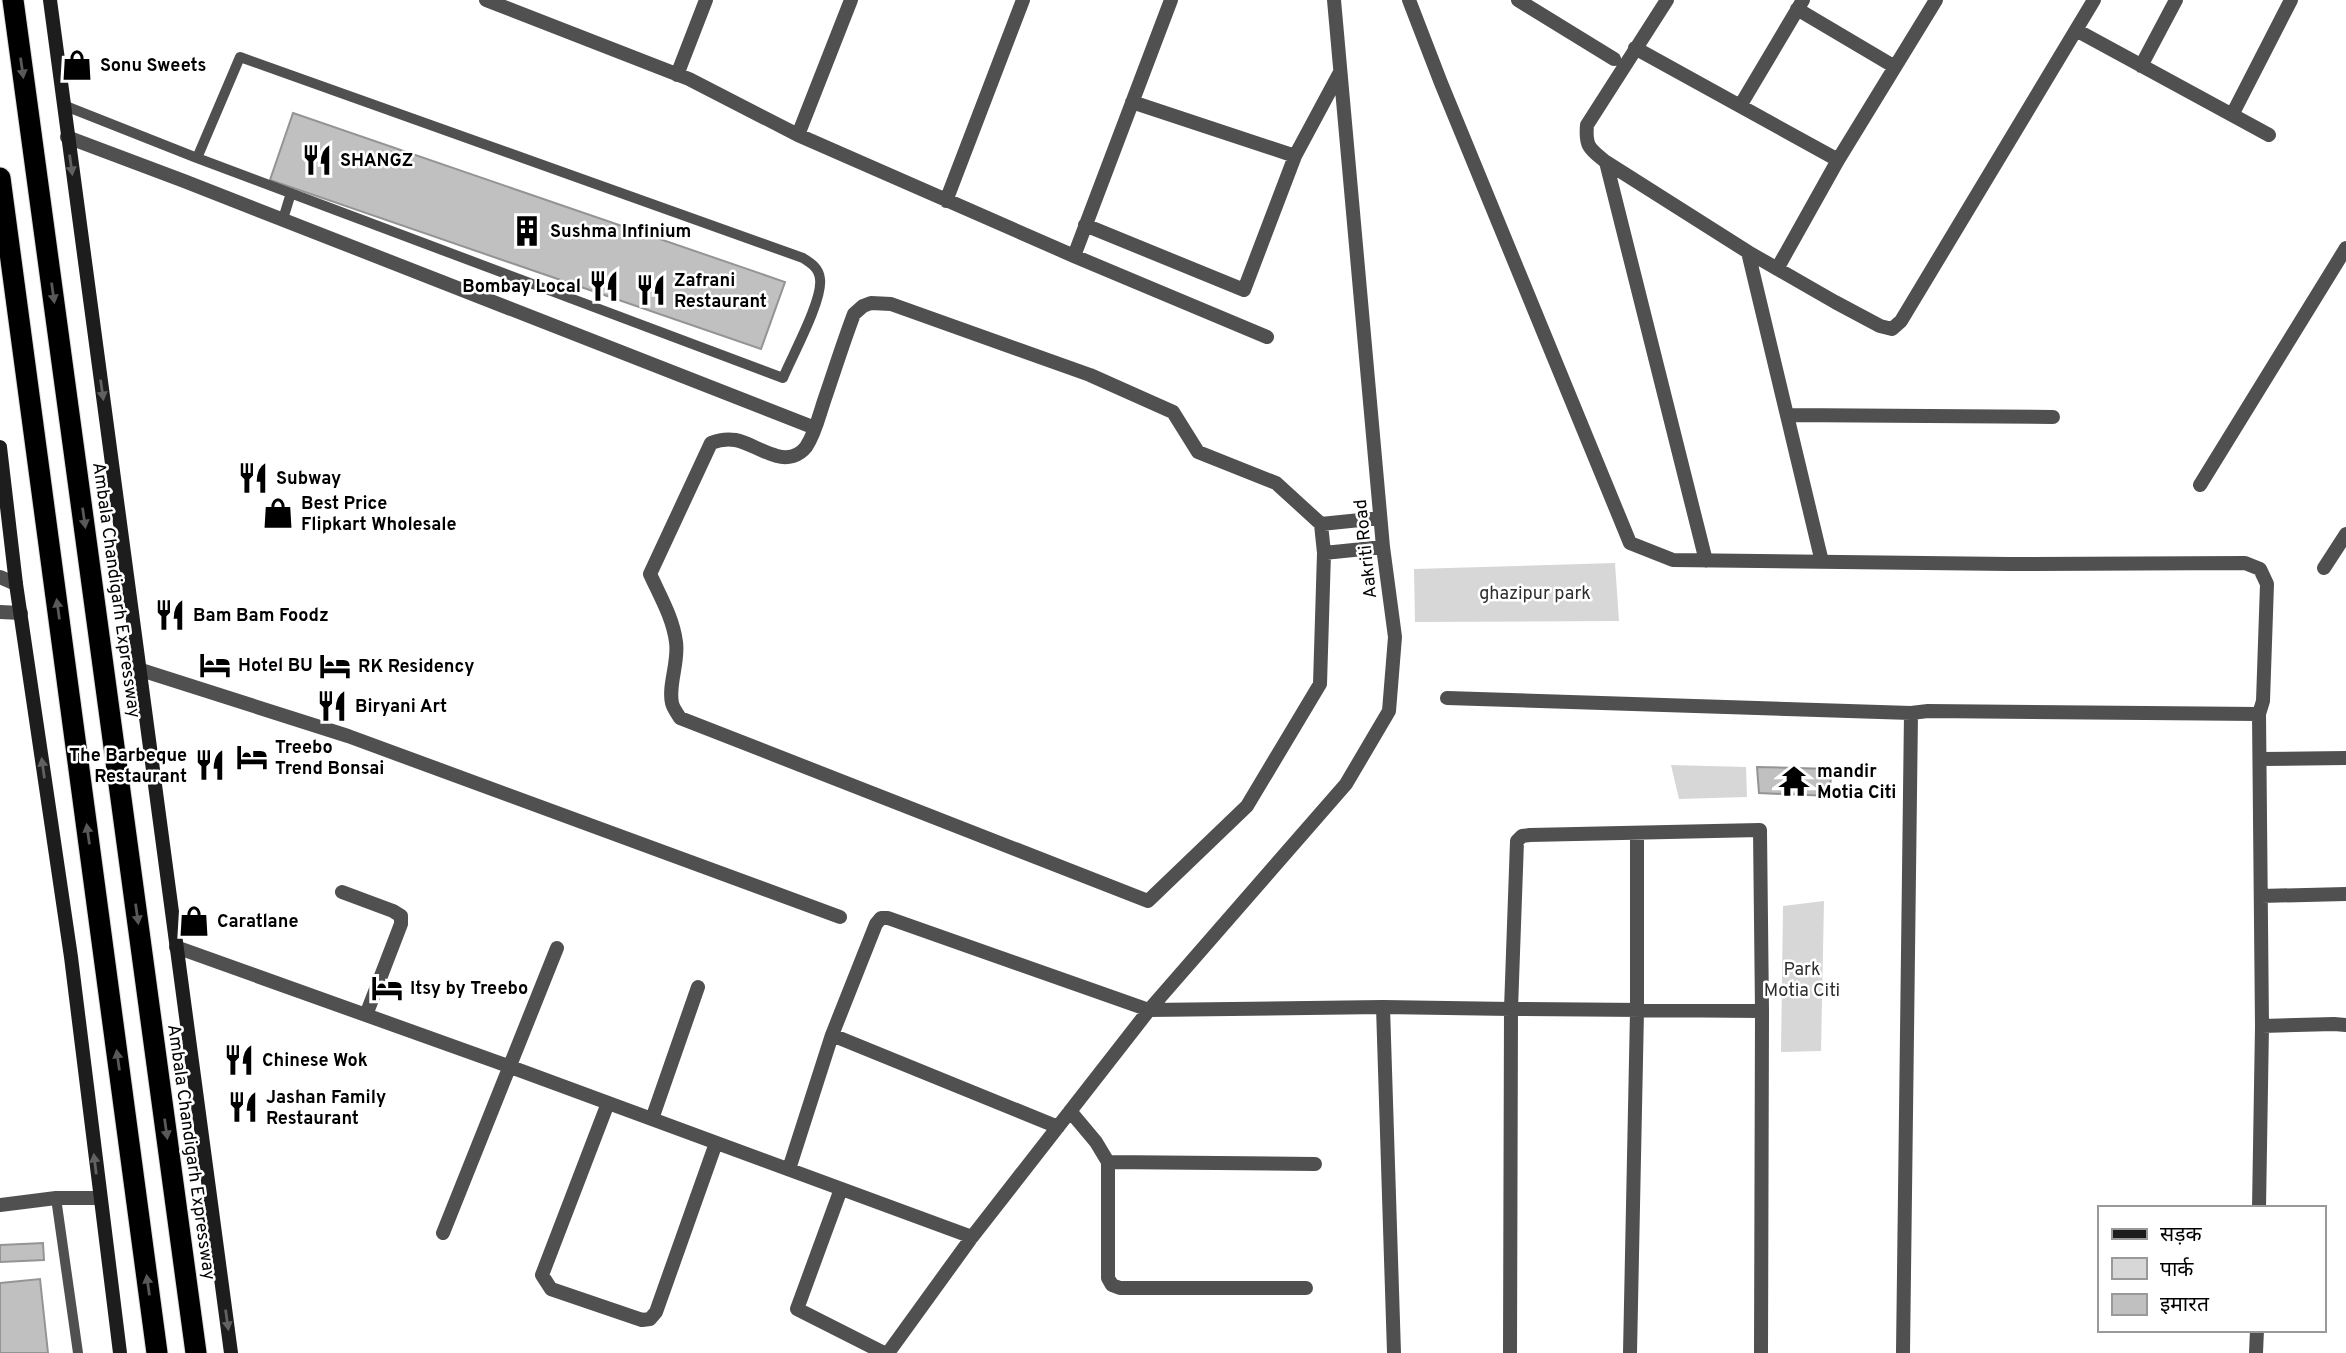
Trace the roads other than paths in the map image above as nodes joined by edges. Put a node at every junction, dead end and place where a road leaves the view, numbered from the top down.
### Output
1 (13, 0) edge
2 (50, 0) edge
3 (486, 0) edge
4 (706, 0) edge
5 (851, 0) edge
6 (1023, 0) edge
7 (1171, 0) edge
8 (1334, 0) edge
9 (1409, 0) edge
10 (1518, 0) edge
11 (1667, 0) edge
12 (1936, 0) edge
13 (2094, 0) edge
14 (2176, 0) edge
15 (2291, 0) edge
16 (1800, 5) edge
17 (2076, 30) junction
18 (1635, 48) junction
19 (1614, 59) dead end
20 (2141, 65) junction
21 (1895, 67) junction
22 (1339, 73) junction
23 (677, 75) junction
24 (1132, 102) junction
25 (63, 105) junction
26 (1740, 106) junction
27 (2232, 115) junction
28 (798, 135) junction
29 (2269, 135) dead end
30 (67, 137) junction
31 (1295, 156) junction
32 (197, 158) junction
33 (1838, 160) junction
34 (1606, 162) junction
35 (0, 178) edge
36 (292, 193) junction
37 (946, 201) junction
38 (283, 219) junction
39 (1085, 226) junction
40 (2346, 248) edge
41 (1748, 252) junction
42 (1074, 256) junction
43 (1777, 270) junction
44 (1267, 337) dead end
45 (1787, 415) junction
46 (2053, 416) dead end
47 (815, 428) junction
48 (0, 447) edge
49 (2200, 485) dead end
50 (1380, 518) junction
51 (1321, 524) junction
52 (2346, 534) edge
53 (1383, 547) junction
54 (1324, 553) junction
55 (1706, 561) junction
56 (1822, 562) junction
57 (2324, 568) dead end
58 (0, 577) edge
59 (16, 584) junction
60 (0, 612) edge
61 (21, 613) junction
62 (141, 670) junction
63 (1447, 698) dead end
64 (1911, 713) junction
65 (2259, 714) junction
66 (2346, 758) edge
67 (2260, 759) junction
68 (1637, 832) junction
69 (342, 892) dead end
70 (2346, 894) edge
71 (2261, 896) junction
72 (840, 917) dead end
73 (176, 947) junction
74 (557, 948) dead end
75 (698, 987) dead end
76 (1383, 1007) junction
77 (1511, 1009) junction
78 (1149, 1010) junction
79 (1637, 1011) junction
80 (1762, 1011) junction
81 (366, 1015) junction
82 (2346, 1025) edge
83 (2262, 1026) junction
84 (832, 1035) junction
85 (510, 1066) junction
86 (608, 1102) junction
87 (1070, 1111) junction
88 (652, 1119) junction
89 (1058, 1127) junction
90 (716, 1143) junction
91 (1108, 1162) junction
92 (1315, 1164) dead end
93 (789, 1169) junction
94 (841, 1189) junction
95 (56, 1198) junction
96 (100, 1198) junction
97 (0, 1205) edge
98 (2259, 1206) edge
99 (443, 1233) dead end
100 (972, 1237) junction
101 (1306, 1289) dead end
102 (2257, 1332) edge
103 (78, 1353) edge
104 (120, 1353) edge
105 (157, 1353) edge
106 (196, 1353) edge
107 (232, 1353) edge
108 (886, 1353) edge
109 (1394, 1353) edge
110 (1510, 1353) edge
111 (1630, 1353) edge
112 (1761, 1353) edge
113 (1903, 1353) edge
114 (2256, 1353) edge

1 -> 106 highway, Ambala Chandigarh Expressway
2 - 25 street
3 - 23 street
4 - 23 street
5 - 28 street
6 - 37 street
7 - 24 street
8 - 22 street, Aakriti Road
9 - 55 street
10 - 19 street
11 - 18 street
12 - 21 street
13 - 17 street
14 - 20 street
15 - 27 street
16 - 21 street
16 - 26 street
17 - 20 street
17 - 43 street
18 - 26 street
18 - 34 street
20 - 27 street
21 - 33 street
22 - 31 street
22 - 50 street, Aakriti Road
23 - 28 street
24 - 31 street
24 - 39 street
25 - 30 street
25 - 32 lane
26 - 33 street
27 - 29 street
28 - 37 street
30 - 38 street
30 -> 62 street
31 - 39 street
32 - 36 lane
32 - 36 lane
33 - 43 street
34 - 41 street
34 - 55 street
105 -> 35 highway
36 - 38 lane
37 - 42 street
38 - 47 street
39 - 42 street
40 - 49 street
41 - 43 street
41 - 45 street
42 - 44 street
45 - 46 street
45 - 56 street
47 - 51 street
47 - 54 street
48 - 59 street
50 - 51 street
50 - 53 street, Aakriti Road
51 - 54 street
52 - 57 street
53 - 54 street
53 - 78 street, Aakriti Road
55 - 56 street
56 - 65 street
58 - 59 street
59 - 61 street
60 - 61 street
96 -> 61 street
62 - 72 street
62 - 73 street
63 - 64 street
64 - 65 street
64 - 113 street
65 - 67 street
66 - 67 street
67 - 71 street
68 - 77 street
68 - 79 street
68 - 80 street
69 - 81 street
70 - 71 street
71 - 83 street
73 - 81 street
73 -> 107 street
74 - 85 street
75 - 88 street
76 - 77 street
76 - 78 street
76 - 109 street
77 - 79 street
77 - 110 street
78 - 84 street
78 - 87 street, Aakriti Road
79 - 80 street
79 - 111 street
80 - 112 street
81 - 85 street
82 - 83 street
83 - 98 street
84 - 89 street
84 - 93 street
85 - 86 street
85 - 99 street
86 - 88 street
86 - 90 street
87 - 89 street, Aakriti Road
87 - 91 street
88 - 90 street
89 - 100 street, Aakriti Road
90 - 93 street
91 - 92 street
91 - 101 street
93 - 94 street
94 - 100 street
94 - 108 street
95 - 96 street
95 - 97 street
95 - 103 lane
96 - 104 street
100 - 108 street, Aakriti Road
102 - 114 street

